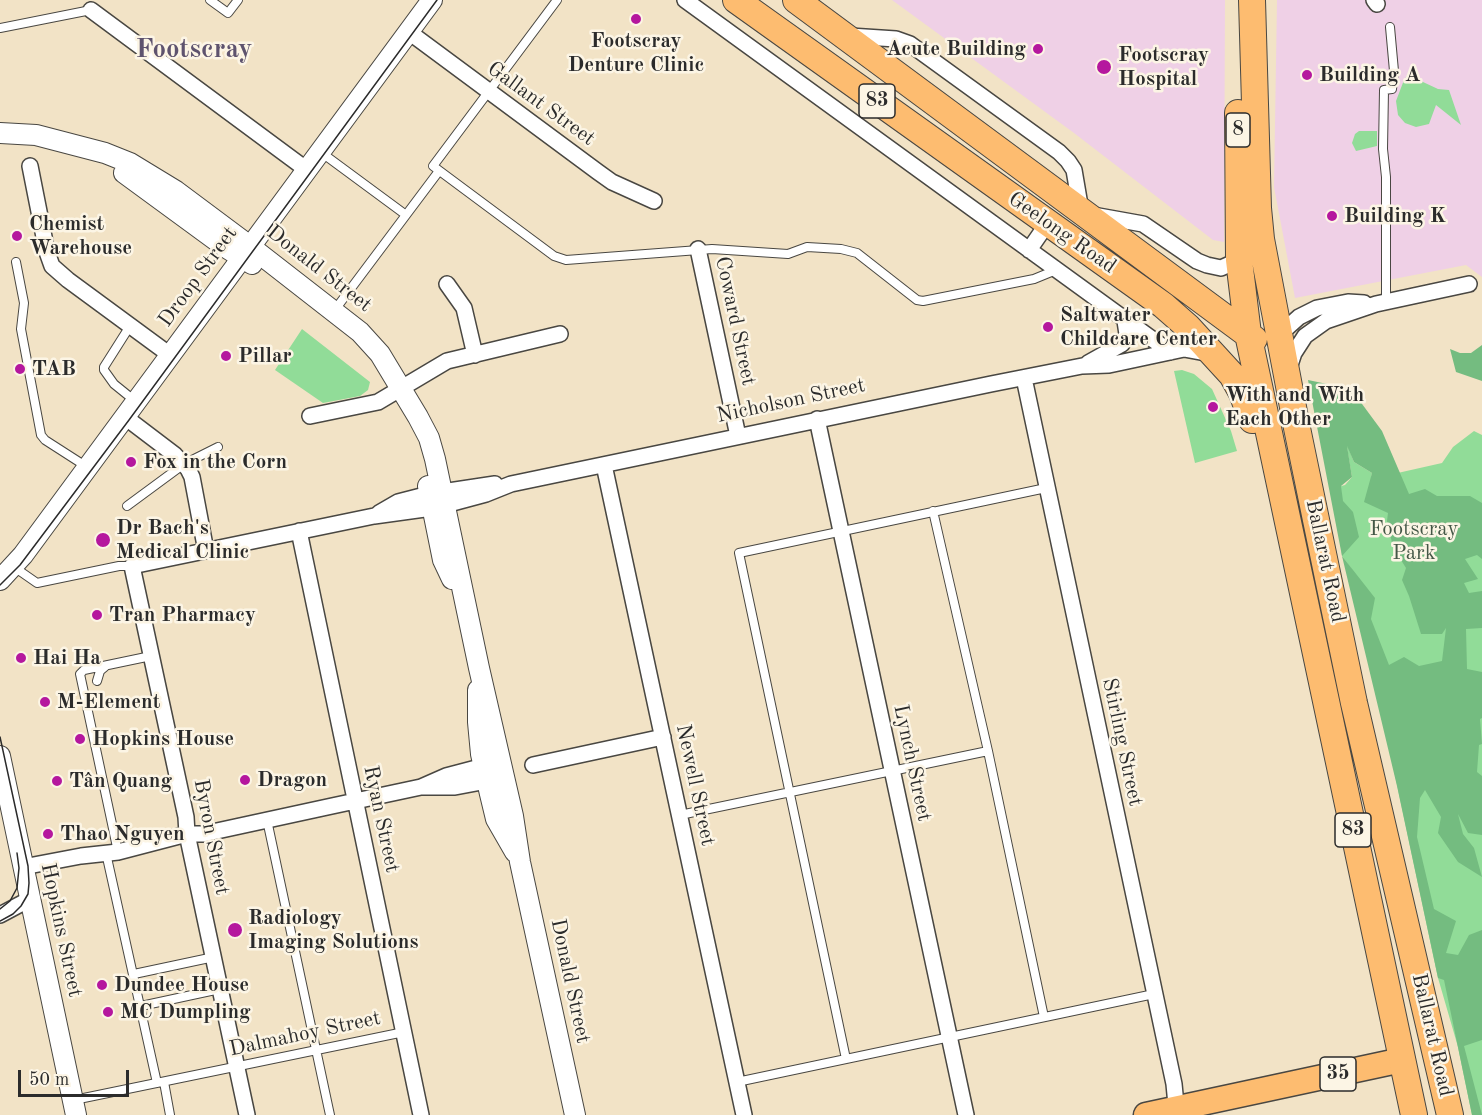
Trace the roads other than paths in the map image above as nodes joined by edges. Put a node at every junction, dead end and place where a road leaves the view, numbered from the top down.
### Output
1 (210, 0) edge
2 (238, 0) edge
3 (432, 0) edge
4 (557, 0) edge
5 (685, 0) edge
6 (736, 0) edge
7 (796, 0) edge
8 (1243, 0) edge
9 (1252, 0) edge
10 (94, 8) edge
11 (1390, 27) dead end
12 (0, 28) edge
13 (409, 32) junction
14 (844, 36) junction
15 (488, 92) junction
16 (0, 133) edge
17 (320, 152) junction
18 (30, 166) dead end
19 (307, 170) junction
20 (440, 171) junction
21 (654, 201) dead end
22 (1083, 212) junction
23 (405, 215) junction
24 (1047, 224) junction
25 (699, 249) junction
26 (1029, 250) junction
27 (246, 252) junction
28 (1239, 260) junction
29 (16, 262) dead end
30 (1058, 270) junction
31 (447, 284) dead end
32 (1469, 284) dead end
33 (1381, 303) junction
34 (334, 311) junction
35 (1125, 321) junction
36 (130, 326) junction
37 (560, 334) dead end
38 (1248, 334) junction
39 (1274, 342) junction
40 (1170, 352) junction
41 (170, 355) junction
42 (474, 355) junction
43 (1214, 355) junction
44 (1082, 366) junction
45 (1256, 376) junction
46 (1024, 378) junction
47 (399, 385) junction
48 (1290, 388) junction
49 (131, 409) junction
50 (310, 416) dead end
51 (817, 419) junction
52 (738, 436) junction
53 (218, 447) dead end
54 (184, 464) junction
55 (604, 465) junction
56 (88, 467) junction
57 (1046, 488) junction
58 (437, 500) junction
59 (127, 506) dead end
60 (933, 511) junction
61 (299, 531) junction
62 (841, 531) junction
63 (1293, 543) junction
64 (207, 551) junction
65 (132, 566) junction
66 (7, 574) edge
67 (151, 656) junction
68 (110, 663) junction
69 (97, 681) dead end
70 (663, 737) junction
71 (988, 751) junction
72 (0, 756) edge
73 (533, 765) dead end
74 (892, 771) junction
75 (492, 772) junction
76 (789, 792) junction
77 (355, 801) junction
78 (680, 815) junction
79 (267, 820) junction
80 (187, 834) junction
81 (112, 853) junction
82 (23, 867) junction
83 (1394, 876) junction
84 (1364, 883) junction
85 (30, 898) junction
86 (0, 915) edge
87 (214, 957) junction
88 (134, 974) junction
89 (220, 989) junction
90 (1154, 994) junction
91 (141, 1006) junction
92 (1044, 1017) junction
93 (404, 1032) junction
94 (949, 1037) junction
95 (316, 1050) junction
96 (1436, 1052) junction
97 (846, 1059) junction
98 (1402, 1060) junction
99 (237, 1066) junction
100 (160, 1082) junction
101 (737, 1082) junction
102 (74, 1108) edge
103 (1176, 1112) edge
104 (574, 1113) edge
105 (171, 1115) edge
106 (247, 1115) edge
107 (330, 1115) edge
108 (421, 1115) edge
109 (744, 1115) edge
110 (966, 1115) edge
111 (1146, 1115) edge
112 (1414, 1115) edge
113 (1450, 1115) edge

1 - 2 lane
3 - 13 street, Droop Street
4 - 15 lane
5 - 26 street
6 - 24 highway, Geelong Road / 83
7 - 14 highway, Geelong Road / 83
8 - 28 highway, Ballarat Road / 8
9 - 39 highway, 8
10 - 12 lane
10 - 19 street
11 - 33 lane
13 - 15 street, Gallant Street
13 - 17 street, Droop Street
14 - 22 highway, Geelong Road / 83
14 - 22 street
15 - 20 lane
15 - 21 street, Gallant Street
16 - 27 street, Donald Street
17 - 19 street, Droop Street
17 - 23 lane
18 - 36 street
19 - 27 street, Droop Street
20 - 23 lane
20 - 25 lane
22 - 28 street
22 - 38 highway, Geelong Road / 83
23 - 34 lane
24 - 26 street
24 - 43 highway, Geelong Road / 83
25 - 30 lane
25 - 52 street, Coward Street
26 - 30 street
27 - 34 street, Donald Street
27 - 41 street, Droop Street
27 - 47 street, Donald Street
28 - 38 highway, Ballarat Road / 8
29 - 56 lane
30 - 35 street
31 - 42 street
32 - 33 street
33 - 39 street
33 - 48 street
34 - 47 street, Donald Street
35 - 40 street
35 - 44 street, Nicholson Street
36 - 41 street
36 - 49 lane
37 - 42 street
38 - 39 highway, Geelong Road / 83
38 - 45 highway, Ballarat Road / 8
39 - 45 highway
39 - 48 highway, Geelong Road / 83
40 - 43 street, Nicholson Street
40 - 44 street, Nicholson Street
41 - 49 street, Droop Street
42 - 47 street
43 - 63 highway, Geelong Road / 83
44 - 46 street, Nicholson Street
45 - 63 highway, Ballarat Road / 8
46 - 51 street, Nicholson Street
46 - 57 street, Stirling Street
47 - 50 street
47 - 58 street, Donald Street
48 - 83 highway, Ballarat Road / 83
49 - 54 street
49 - 56 street, Droop Street
51 - 52 street, Nicholson Street
51 - 62 street, Lynch Street
52 - 55 street, Nicholson Street
53 - 54 lane
54 - 59 lane
54 - 64 street
55 - 58 street, Nicholson Street
55 - 70 street, Newell Street
56 - 66 street, Droop Street
57 - 60 lane
57 - 90 street, Stirling Street
58 - 61 street, Nicholson Street
58 - 75 street, Donald Street
60 - 62 lane
60 - 71 lane
61 - 64 street, Nicholson Street
61 - 77 street, Ryan Street
62 - 74 street, Lynch Street
62 - 76 lane
63 - 84 highway, Ballarat Road / 83
64 - 65 street, Nicholson Street
65 - 66 lane, Nicholson Street
65 - 67 street, Byron Street
67 - 68 lane
67 - 80 street, Byron Street
68 - 69 lane
68 - 81 lane
70 - 73 street
70 - 78 street, Newell Street
71 - 74 lane
71 - 92 lane
72 - 82 street, Hopkins Street
74 - 76 lane
74 - 94 street, Lynch Street
75 - 77 street
75 - 104 street, Donald Street
76 - 78 lane
76 - 97 lane
77 - 79 street
77 - 93 street, Ryan Street
78 - 101 street, Newell Street
79 - 80 street
79 - 95 lane
80 - 81 street
80 - 87 street, Byron Street
81 - 82 street
81 - 88 lane
82 - 85 street, Hopkins Street
83 - 84 highway
83 - 96 highway, Ballarat Road / 83
84 - 98 highway, Ballarat Road / 83
85 - 86 street
85 - 102 street, Hopkins Street
87 - 88 lane
87 - 89 street, Byron Street
88 - 91 lane
89 - 91 lane
89 - 99 street, Byron Street
90 - 92 lane
90 - 103 street, Stirling Street
91 - 100 lane
92 - 94 lane
93 - 95 lane, Dalmahoy Street
93 - 108 street, Ryan Street
94 - 97 lane
94 - 110 street, Lynch Street
95 - 99 lane, Dalmahoy Street
95 - 107 lane
96 - 98 highway, 35
96 - 113 highway, Ballarat Road
97 - 101 lane
98 - 103 main road, 35
98 - 112 highway, Ballarat Road
99 - 100 lane, Dalmahoy Street
99 - 106 street, Byron Street
100 - 102 lane, Dalmahoy Street
100 - 105 lane
101 - 109 street, Newell Street
103 - 111 main road, 35

